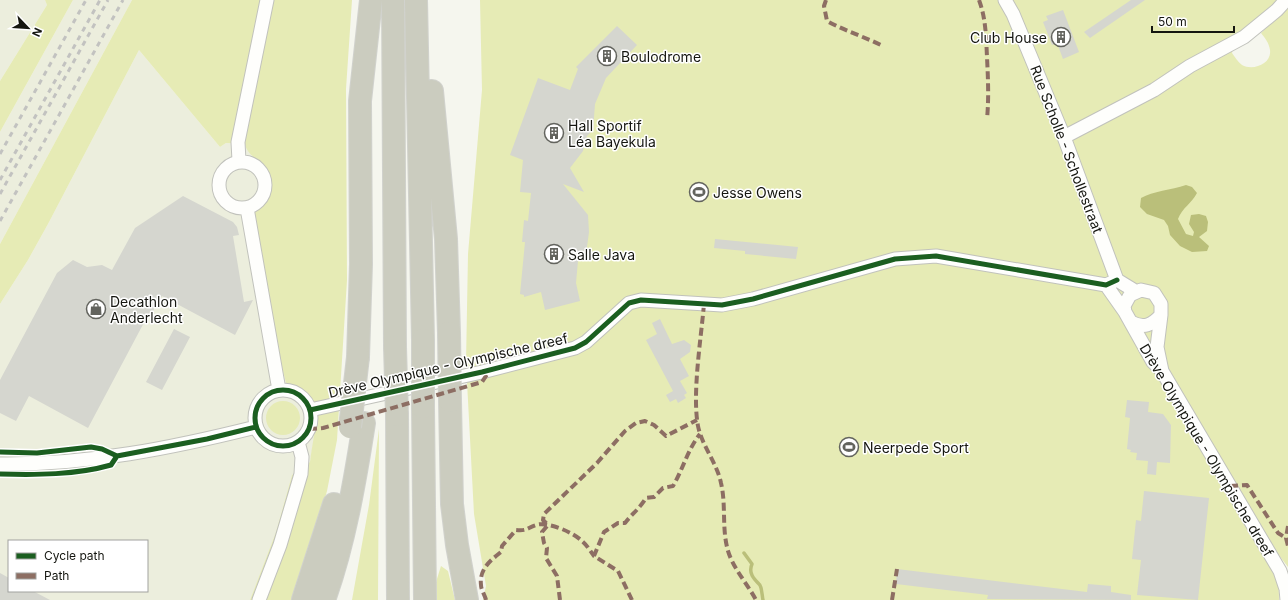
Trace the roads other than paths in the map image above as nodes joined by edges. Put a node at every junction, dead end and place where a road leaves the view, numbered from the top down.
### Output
1 (267, 0) edge
2 (392, 0) edge
3 (416, 0) edge
4 (427, 0) edge
5 (1005, 0) edge
6 (1286, 0) edge
7 (370, 9) edge
8 (1064, 137) junction
9 (239, 161) junction
10 (247, 208) junction
11 (1111, 282) junction
12 (1134, 291) junction
13 (1161, 315) junction
14 (1128, 317) junction
15 (1162, 370) junction
16 (279, 390) junction
17 (310, 410) junction
18 (357, 425) junction
19 (256, 426) junction
20 (298, 442) junction
21 (0, 464) edge
22 (259, 600) edge
23 (303, 600) edge
24 (324, 600) edge
25 (398, 600) edge
26 (425, 600) edge
27 (467, 600) edge
28 (1287, 600) edge

1 - 9 street
2 - 25 highway, bridge
3 - 26 highway, bridge
4 - 27 highway, bridge
5 - 8 street, Rue Scholle - Schollestraat
6 - 8 street
7 - 18 highway
8 - 11 street, Rue Scholle - Schollestraat
9 - 10 street
9 - 10 street
10 - 16 street
11 - 12 street
11 - 14 street, Drève Olympique - Olympische dreef
11 - 17 street, Drève Olympique - Olympische dreef
12 - 13 street
12 - 14 street
13 - 14 street
13 - 15 street
14 - 15 street, Drève Olympique - Olympische dreef
15 - 28 street, Drève Olympique - Olympische dreef
16 - 17 street
16 - 19 street
17 - 20 street
18 - 23 highway
18 - 24 highway
19 - 20 street
19 - 21 street
20 - 22 street

